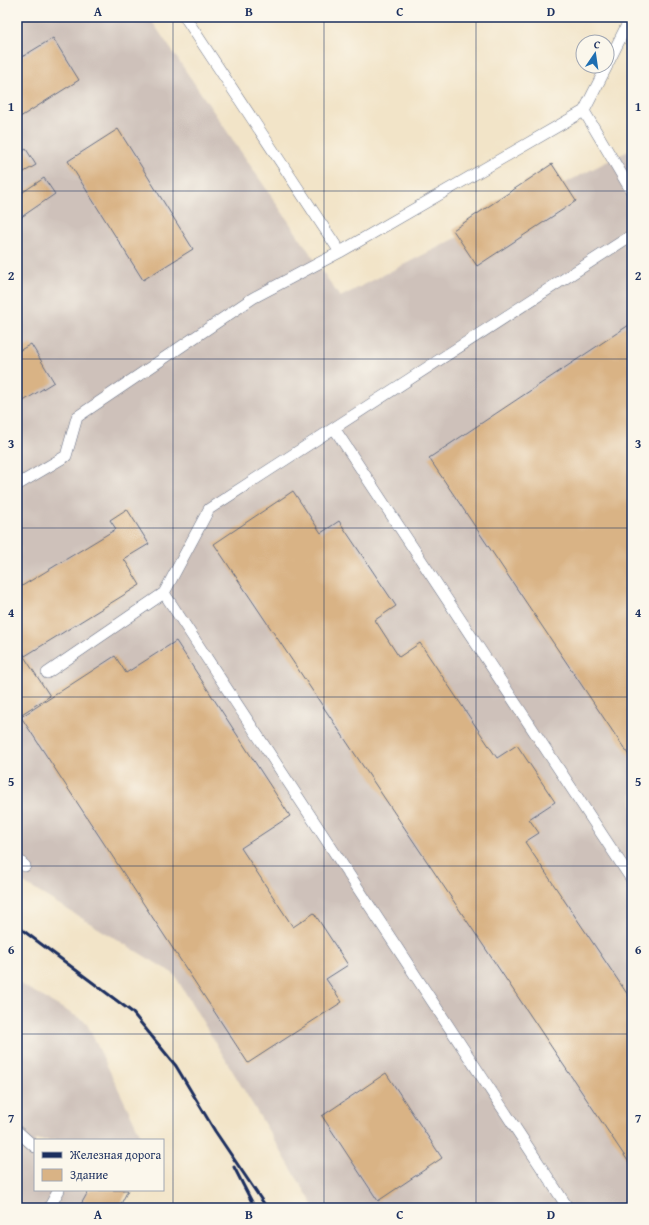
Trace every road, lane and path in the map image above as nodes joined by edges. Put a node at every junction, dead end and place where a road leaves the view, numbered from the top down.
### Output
1 (185, 17) edge
2 (631, 17) edge
3 (615, 50) edge
4 (603, 74) edge
5 (584, 111) junction
6 (632, 192) edge
7 (632, 235) edge
8 (340, 252) junction
9 (334, 428) junction
10 (17, 486) edge
11 (164, 593) junction
12 (47, 673) dead end
13 (632, 880) edge
14 (17, 1131) edge
15 (34, 1146) edge
16 (58, 1191) edge
17 (49, 1208) edge
18 (568, 1208) edge

1 - 8 lane
2 - 3 lane
4 - 5 lane
5 - 6 lane
5 - 8 lane
7 - 9 lane
8 - 10 lane
9 - 11 lane
9 - 13 lane
11 - 12 lane
11 - 18 lane
14 - 15 lane
16 - 17 lane

